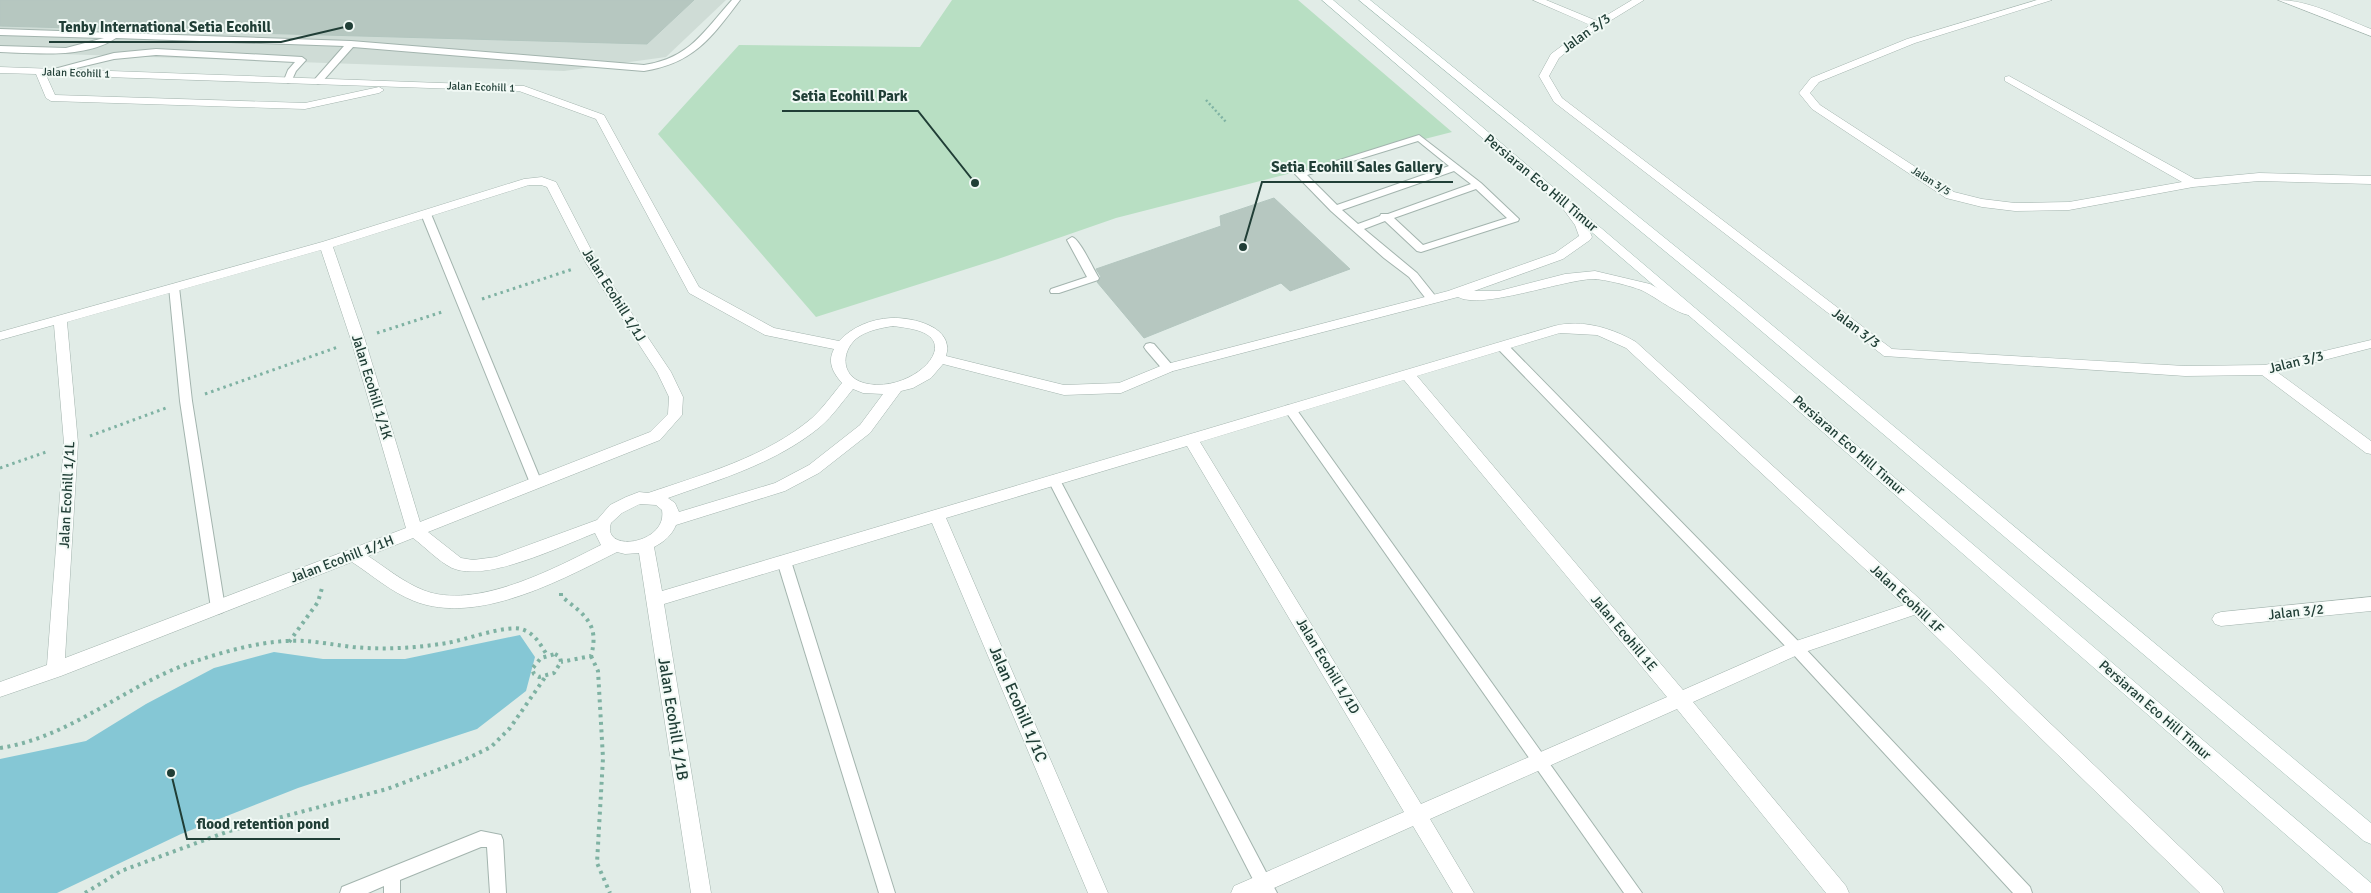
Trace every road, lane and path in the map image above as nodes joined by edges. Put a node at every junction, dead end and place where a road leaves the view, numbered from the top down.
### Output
1 (736, 0) edge
2 (1327, 0) edge
3 (1364, 0) edge
4 (1538, 0) edge
5 (1639, 0) edge
6 (2047, 0) edge
7 (2283, 0) edge
8 (1596, 24) junction
9 (0, 32) edge
10 (2371, 33) edge
11 (116, 36) junction
12 (324, 43) junction
13 (351, 44) junction
14 (0, 49) edge
15 (302, 60) junction
16 (0, 70) edge
17 (43, 72) junction
18 (2009, 78) dead end
19 (288, 80) junction
20 (318, 81) junction
21 (400, 85) junction
22 (1206, 100) dead end
23 (1226, 122) dead end
24 (1456, 167) junction
25 (2371, 180) edge
26 (2192, 183) junction
27 (1478, 185) junction
28 (1567, 206) junction
29 (1335, 209) junction
30 (426, 214) junction
31 (1385, 216) junction
32 (1358, 228) junction
33 (1072, 240) dead end
34 (326, 244) junction
35 (592, 263) junction
36 (174, 288) junction
37 (1055, 291) dead end
38 (1453, 294) junction
39 (1431, 298) junction
40 (462, 305) junction
41 (1699, 317) junction
42 (60, 320) junction
43 (0, 336) edge
44 (358, 340) junction
45 (2371, 344) edge
46 (842, 346) junction
47 (1502, 346) junction
48 (1150, 347) dead end
49 (941, 359) junction
50 (1168, 368) junction
51 (2265, 370) junction
52 (1407, 374) junction
53 (850, 383) junction
54 (895, 389) junction
55 (186, 401) junction
56 (1290, 409) junction
57 (675, 415) joint
58 (1191, 439) junction
59 (71, 443) junction
60 (2371, 450) edge
61 (0, 468) edge
62 (1054, 480) junction
63 (536, 483) junction
64 (651, 498) junction
65 (938, 515) junction
66 (673, 520) junction
67 (602, 524) junction
68 (415, 531) junction
69 (646, 544) junction
70 (614, 546) junction
71 (354, 555) junction
72 (784, 560) junction
73 (329, 564) junction
74 (563, 585) dead end
75 (654, 600) junction
76 (2371, 604) edge
77 (218, 608) junction
78 (1917, 608) junction
79 (2221, 620) dead end
80 (288, 642) junction
81 (1796, 648) junction
82 (547, 655) junction
83 (591, 656) junction
84 (561, 662) junction
85 (55, 671) junction
86 (546, 676) junction
87 (0, 690) edge
88 (1680, 699) junction
89 (0, 748) edge
90 (1540, 760) junction
91 (1419, 816) junction
92 (2371, 835) edge
93 (392, 875) junction
94 (1267, 888) edge
95 (85, 893) edge
96 (348, 893) edge
97 (392, 893) edge
98 (498, 893) edge
99 (610, 893) edge
100 (701, 893) edge
101 (887, 893) edge
102 (1098, 893) edge
103 (1240, 893) edge
104 (1464, 893) edge
105 (1634, 893) edge
106 (1839, 893) edge
107 (2024, 893) edge
108 (2214, 893) edge
109 (2368, 893) edge

1 - 13 lane
2 - 28 street, Persiaran Eco Hill Timur
3 - 92 street, Persiaran Eco Hill Timur
4 - 8 street
5 - 8 street, Jalan 3/3
6 - 26 street, Jalan 3/5
7 - 10 street
8 - 51 street, Jalan 3/3
9 - 11 lane
11 - 12 lane
11 - 14 lane
12 - 13 lane
12 - 15 lane
13 - 20 lane
15 - 17 lane
15 - 19 lane
16 - 17 street, Jalan Ecohill 1
17 - 19 street, Jalan Ecohill 1
17 - 21 street
18 - 26 street
19 - 20 street, Jalan Ecohill 1
20 - 21 street, Jalan Ecohill 1
21 - 46 street, Jalan Ecohill 1
22 - 23 path
24 - 27 lane
24 - 29 lane
24 - 29 lane
25 - 26 street, Jalan 3/5
27 - 31 lane
27 - 31 lane
28 - 38 street
28 - 41 street, Persiaran Eco Hill Timur
29 - 32 lane
30 - 34 street
30 - 35 street, Jalan Ecohill 1/1J
30 - 40 lane
31 - 32 lane
32 - 39 lane
33 - 37 lane
34 - 36 street
34 - 44 street, Jalan Ecohill 1/1K
35 - 40 path
35 - 57 street, Jalan Ecohill 1/1J
36 - 42 street
36 - 55 lane
38 - 39 street
38 - 41 street
39 - 50 street
40 - 44 path
40 - 63 lane
41 - 109 street, Persiaran Eco Hill Timur
42 - 43 street
42 - 59 street, Jalan Ecohill 1/1L
44 - 55 path
44 - 68 street, Jalan Ecohill 1/1K
45 - 51 street, Jalan 3/3
46 - 49 street
46 - 53 street
47 - 52 street, Jalan Ecohill 1F
47 - 78 street, Jalan Ecohill 1F
47 - 81 lane
48 - 50 lane
49 - 50 street
49 - 54 street
51 - 60 street
52 - 56 street, Jalan Ecohill 1F
52 - 88 street, Jalan Ecohill 1E
53 - 54 street
53 - 64 street
54 - 66 street
55 - 59 path
55 - 77 lane
56 - 58 street, Jalan Ecohill 1F
56 - 90 lane
57 - 63 street, Jalan Ecohill 1/1H
58 - 62 street, Jalan Ecohill 1F
58 - 91 street, Jalan Ecohill 1/1D
59 - 61 path
59 - 85 street, Jalan Ecohill 1/1L
62 - 65 street, Jalan Ecohill 1F
62 - 94 lane
63 - 68 street, Jalan Ecohill 1/1H
64 - 66 street
64 - 67 street
65 - 72 street, Jalan Ecohill 1F
65 - 102 street, Jalan Ecohill 1/1C
66 - 69 street
67 - 68 street
67 - 70 street
68 - 71 street, Jalan Ecohill 1/1H
69 - 70 street
69 - 75 street, Jalan Ecohill 1/1B
70 - 71 street
71 - 73 street, Jalan Ecohill 1/1H
72 - 75 street, Jalan Ecohill 1F
72 - 101 lane
73 - 77 street, Jalan Ecohill 1/1H
73 - 80 path
74 - 83 path
75 - 100 street, Jalan Ecohill 1/1B
76 - 79 street, Jalan 3/2
77 - 85 street, Jalan Ecohill 1/1H
78 - 81 street
78 - 108 street, Jalan Ecohill 1F
80 - 82 path
80 - 89 path
81 - 88 street
81 - 107 lane
82 - 84 path
82 - 86 path
83 - 84 path
83 - 99 path
84 - 86 path
85 - 87 street, Jalan Ecohill 1/1H
86 - 95 path
88 - 90 street
88 - 106 street, Jalan Ecohill 1E
90 - 91 street
90 - 105 lane
91 - 94 street
91 - 104 street, Jalan Ecohill 1/1D
93 - 96 lane
93 - 97 lane
93 - 98 lane
94 - 103 street

